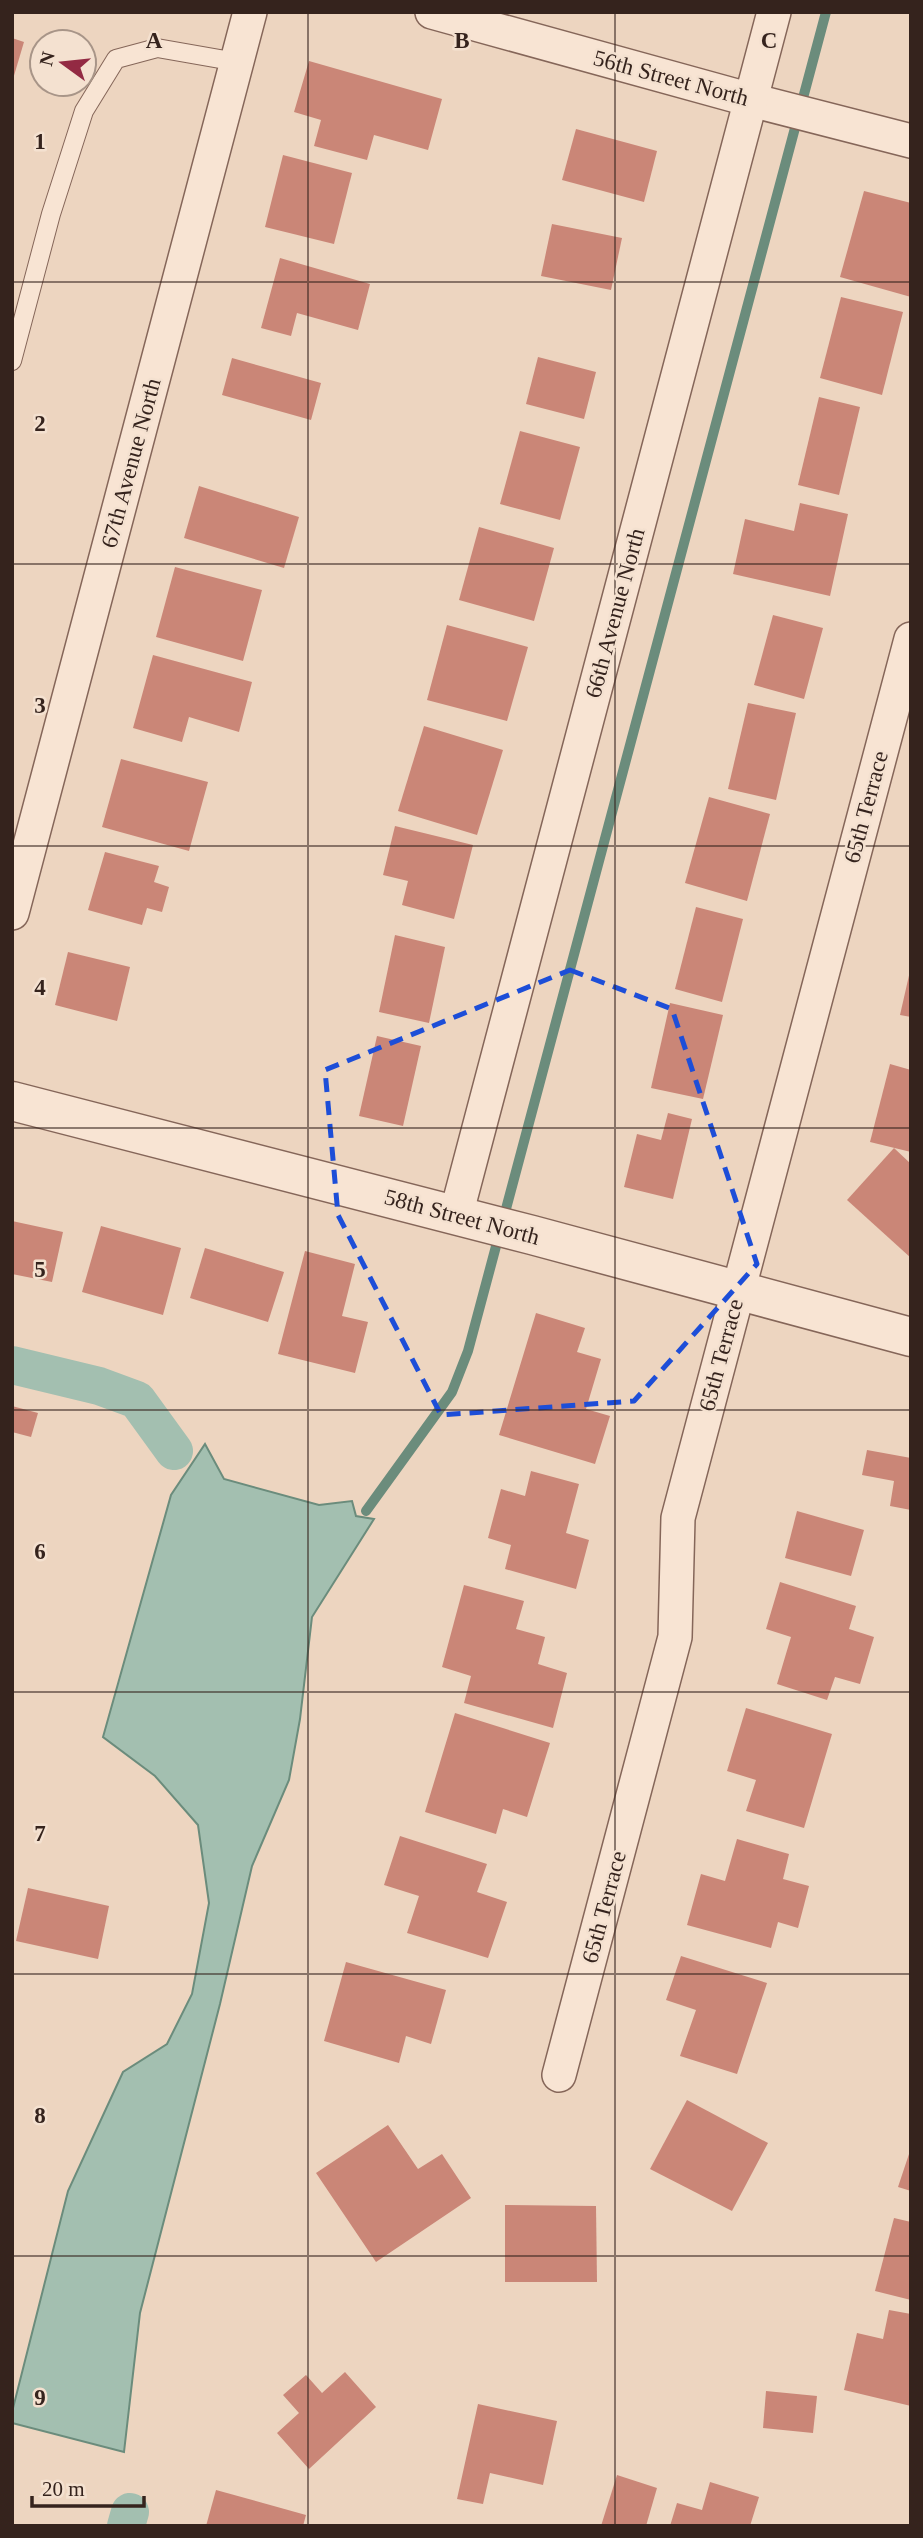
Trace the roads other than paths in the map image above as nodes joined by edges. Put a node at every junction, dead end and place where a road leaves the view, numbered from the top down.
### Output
1 (250, 12) edge
2 (432, 12) edge
3 (774, 12) edge
4 (237, 62) junction
5 (764, 103) junction
6 (911, 141) edge
7 (12, 361) edge
8 (911, 639) edge
9 (12, 913) edge
10 (12, 1101) edge
11 (466, 1217) junction
12 (738, 1290) junction
13 (911, 1337) edge
14 (559, 2075) dead end

1 - 4 street, 67th Avenue North
2 - 5 street, 56th Street North
3 - 5 street, 66th Avenue North
4 - 7 lane
4 - 9 street, 67th Avenue North
5 - 6 street, 56th Street North
5 - 11 street, 66th Avenue North
8 - 12 street, 65th Terrace
10 - 11 street, 58th Street North
11 - 12 street, 58th Street North
12 - 13 street, 58th Street North
12 - 14 street, 65th Terrace

